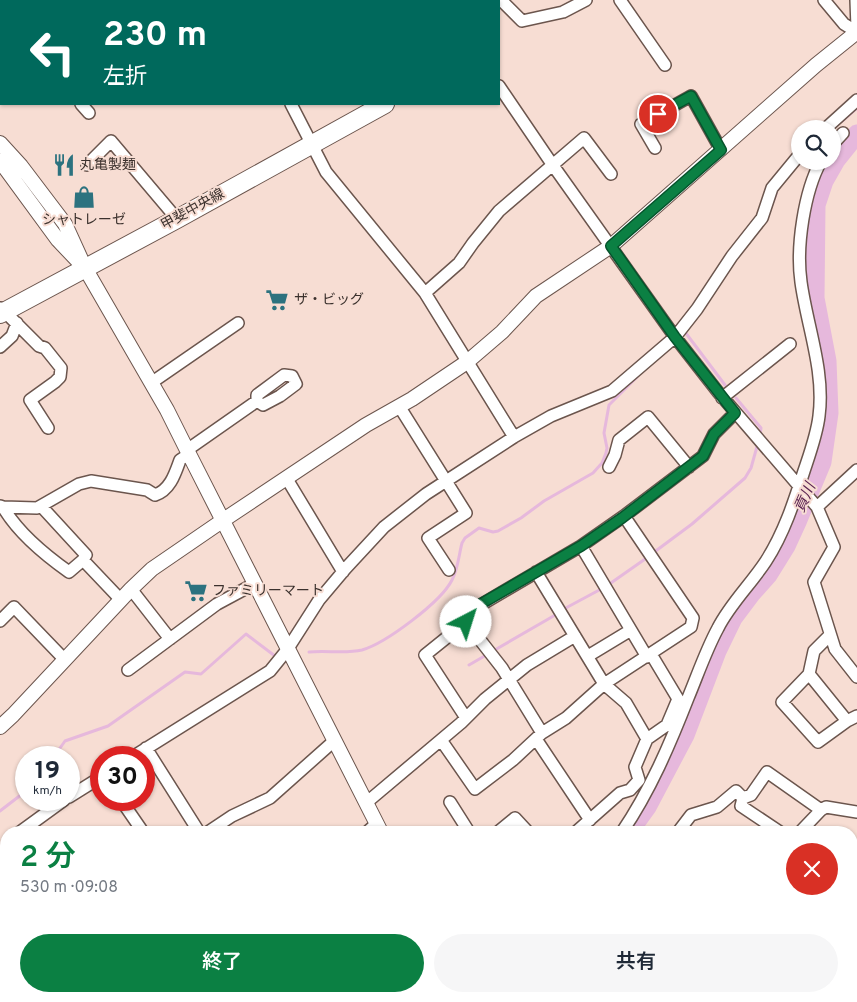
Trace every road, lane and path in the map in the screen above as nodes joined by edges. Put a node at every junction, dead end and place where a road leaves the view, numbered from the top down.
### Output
1 (501, 0) edge
2 (586, 0) edge
3 (620, 0) edge
4 (824, 0) edge
5 (856, 0) edge
6 (857, 28) edge
7 (857, 32) edge
8 (665, 65) dead end
9 (500, 87) edge
10 (857, 100) edge
11 (292, 105) edge
12 (383, 105) edge
13 (835, 120) edge
14 (0, 143) edge
15 (312, 144) junction
16 (655, 148) dead end
17 (721, 150) junction
18 (0, 161) edge
19 (552, 164) junction
20 (87, 165) dead end
21 (791, 165) edge
22 (816, 170) edge
23 (611, 174) dead end
24 (177, 219) junction
25 (611, 246) junction
26 (85, 268) junction
27 (425, 292) junction
28 (6, 314) edge
29 (238, 323) dead end
30 (677, 340) junction
31 (790, 344) dead end
32 (0, 347) edge
33 (467, 362) junction
34 (151, 383) junction
35 (722, 398) junction
36 (257, 401) dead end
37 (399, 406) junction
38 (735, 413) junction
39 (48, 428) dead end
40 (514, 437) junction
41 (188, 452) junction
42 (609, 467) dead end
43 (689, 467) junction
44 (857, 470) edge
45 (287, 479) junction
46 (447, 480) junction
47 (799, 488) junction
48 (41, 506) junction
49 (1, 507) edge
50 (817, 507) junction
51 (624, 516) junction
52 (222, 521) junction
53 (581, 546) junction
54 (83, 560) junction
55 (449, 570) dead end
56 (343, 572) junction
57 (536, 572) junction
58 (254, 584) junction
59 (131, 589) junction
60 (121, 600) junction
61 (0, 621) edge
62 (466, 622) junction
63 (631, 630) junction
64 (830, 635) junction
65 (575, 636) junction
66 (170, 639) junction
67 (287, 650) junction
68 (588, 656) junction
69 (649, 656) junction
70 (65, 660) junction
71 (128, 670) dead end
72 (809, 674) junction
73 (857, 677) edge
74 (509, 680) junction
75 (604, 684) junction
76 (466, 718) junction
77 (852, 719) edge
78 (0, 727) edge
79 (539, 736) junction
80 (647, 739) junction
81 (441, 740) junction
82 (334, 741) junction
83 (149, 746) edge
84 (155, 762) edge
85 (743, 798) junction
86 (450, 802) dead end
87 (366, 803) junction
88 (821, 810) junction
89 (49, 811) edge
90 (129, 811) edge
91 (857, 812) edge
92 (590, 820) junction
93 (28, 826) edge
94 (139, 826) edge
95 (195, 826) edge
96 (217, 826) edge
97 (374, 826) edge
98 (465, 826) edge
99 (505, 826) edge
100 (522, 826) edge
101 (583, 826) edge
102 (626, 826) edge
103 (683, 826) edge
104 (771, 826) edge
105 (806, 826) edge

1 - 2 street
3 - 8 street
4 - 7 street
5 - 6 street
7 - 17 street
9 - 19 street
10 - 13 street
11 - 15 street
12 - 15 main road, 甲斐中央線
14 - 26 street
15 - 24 main road, 甲斐中央線
15 - 27 street
16 - 17 street
17 - 25 street
18 - 26 street
19 - 23 street
19 - 25 street
19 - 27 street
20 - 24 street
21 - 30 street
22 - 47 street
24 - 26 main road, 甲斐中央線
25 - 30 street
25 - 33 street
26 - 28 main road, 甲斐中央線
26 - 34 street
27 - 33 street
28 - 32 street
28 - 39 street
29 - 34 street
30 - 35 street
30 - 40 street
31 - 35 street
33 - 37 street
33 - 40 street
34 - 41 street
35 - 38 street
36 - 41 street
37 - 45 street
37 - 46 street
38 - 43 street
38 - 47 street
40 - 46 street
41 - 48 street
41 - 52 street
42 - 43 street
43 - 51 street
44 - 50 street
45 - 52 street
45 - 56 street
46 - 55 street
46 - 56 street
47 - 50 street
47 - 102 street
48 - 49 street
48 - 54 street
49 - 54 street
50 - 64 street
51 - 53 street
51 - 69 street
52 - 58 street
52 - 59 street
53 - 57 street
53 - 63 street
54 - 60 street
56 - 67 street
57 - 62 street
57 - 65 street
58 - 66 street
58 - 67 street
59 - 60 street
59 - 66 street
60 - 70 street
61 - 70 street
62 - 74 street
62 - 76 street
63 - 68 street
63 - 69 street
64 - 72 street
64 - 73 street
65 - 68 street
65 - 74 street
66 - 71 street
67 - 82 street
67 - 83 street
68 - 75 street
69 - 75 street
69 - 80 street
70 - 78 street
72 - 77 street
72 - 77 street
74 - 76 street
74 - 79 street
75 - 79 street
75 - 80 street
76 - 81 street
79 - 81 street
79 - 92 street
80 - 92 street
81 - 87 street
82 - 87 street
82 - 96 street
84 - 95 street
85 - 88 street
85 - 103 street
85 - 104 street
86 - 98 street
87 - 97 street
88 - 91 street
88 - 105 street
89 - 93 street
90 - 94 street
92 - 101 street
99 - 100 street

